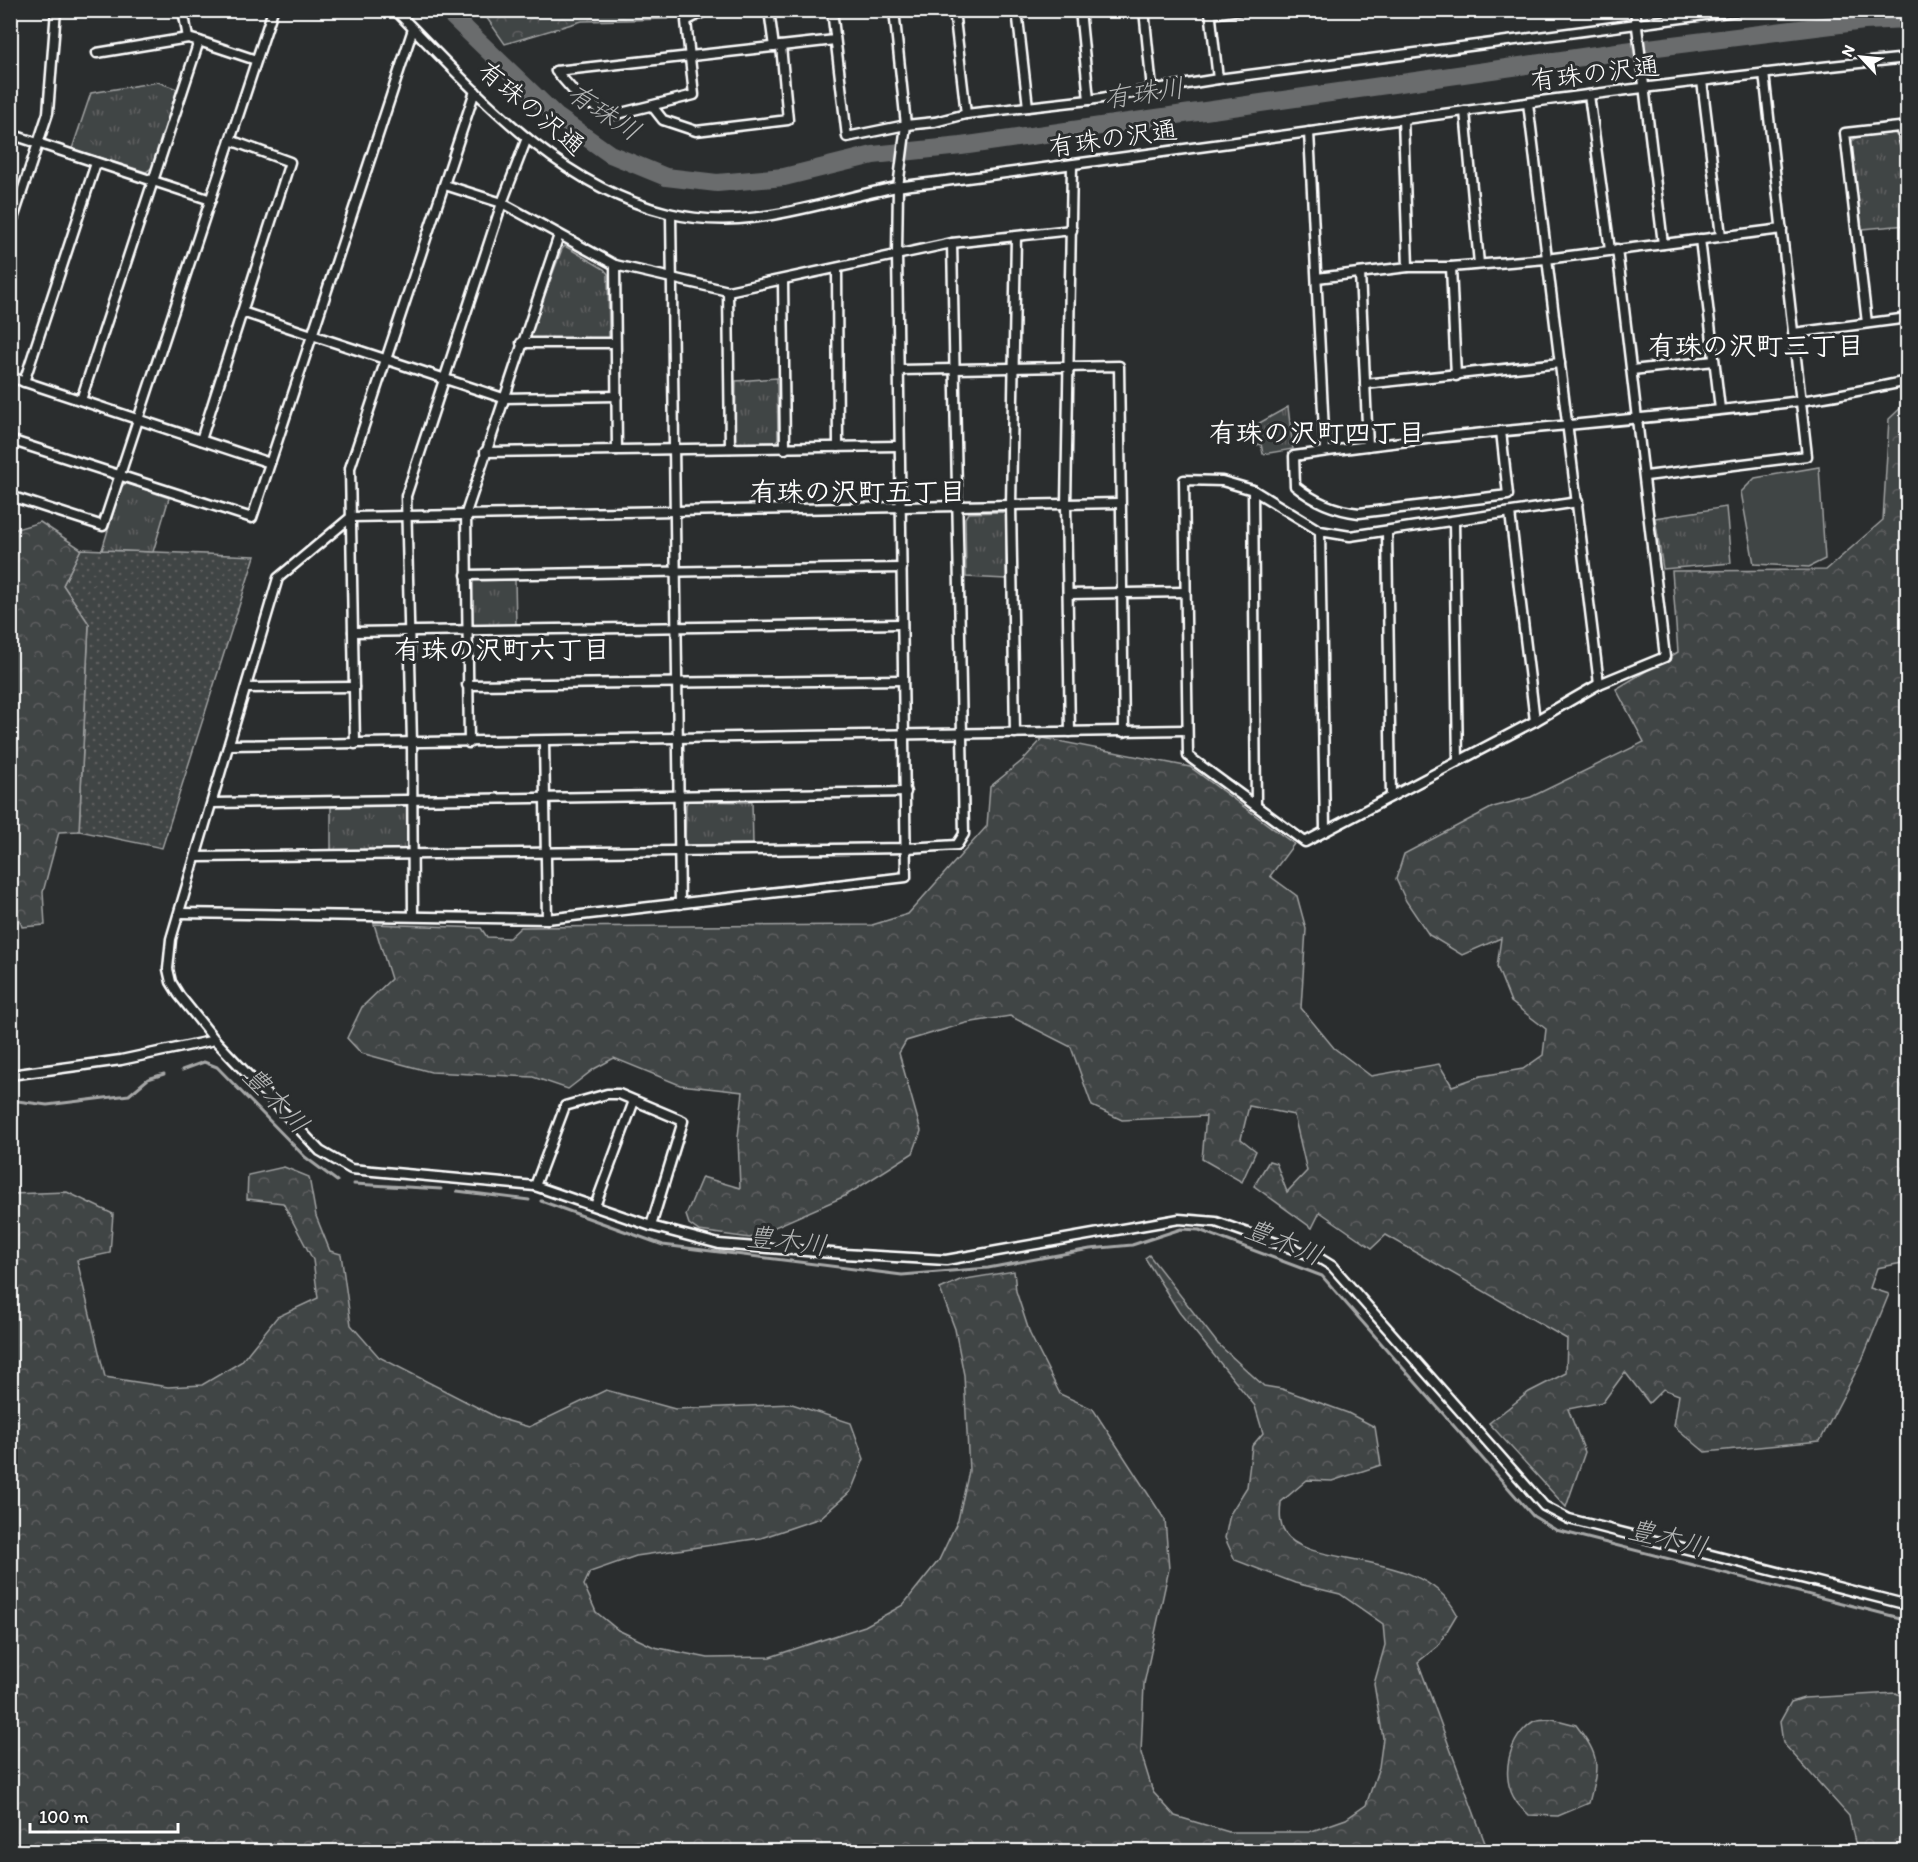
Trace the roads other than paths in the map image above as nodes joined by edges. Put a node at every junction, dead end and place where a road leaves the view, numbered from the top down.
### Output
1 (56, 10) edge
2 (183, 10) edge
3 (273, 10) edge
4 (395, 10) edge
5 (707, 10) edge
6 (769, 10) edge
7 (832, 10) edge
8 (894, 10) edge
9 (954, 10) edge
10 (1017, 10) edge
11 (1080, 10) edge
12 (1144, 10) edge
13 (1240, 10) edge
14 (1635, 10) edge
15 (1743, 10) edge
16 (1210, 12) edge
17 (1637, 24) junction
18 (413, 29) junction
19 (188, 38) junction
20 (835, 40) junction
21 (199, 41) junction
22 (777, 47) junction
23 (97, 53) dead end
24 (689, 55) junction
25 (1908, 58) edge
26 (256, 60) junction
27 (1764, 73) junction
28 (1218, 79) junction
29 (1702, 81) junction
30 (1645, 88) junction
31 (1152, 89) junction
32 (475, 91) junction
33 (1589, 95) junction
34 (1089, 99) junction
35 (1528, 103) junction
36 (652, 106) junction
37 (1028, 107) junction
38 (1465, 111) junction
39 (966, 114) junction
40 (1403, 119) junction
41 (1904, 127) edge
42 (905, 129) junction
43 (1309, 132) junction
44 (10, 135) edge
45 (526, 138) junction
46 (230, 140) junction
47 (39, 144) junction
48 (1908, 154) edge
49 (96, 163) junction
50 (1072, 165) junction
51 (153, 181) junction
52 (445, 185) junction
53 (898, 187) junction
54 (211, 200) junction
55 (502, 203) junction
56 (671, 214) junction
57 (10, 228) edge
58 (1782, 229) junction
59 (1072, 230) junction
60 (559, 235) junction
61 (1721, 236) junction
62 (1016, 237) junction
63 (1700, 239) junction
64 (952, 243) junction
65 (1663, 244) junction
66 (1614, 250) junction
67 (897, 253) junction
68 (1546, 259) junction
69 (1479, 264) junction
70 (615, 265) junction
71 (1408, 267) junction
72 (1452, 267) junction
73 (837, 268) junction
74 (1360, 273) junction
75 (671, 277) junction
76 (1317, 278) junction
77 (783, 280) junction
78 (728, 291) junction
79 (242, 312) junction
80 (1908, 318) edge
81 (1867, 323) junction
82 (1794, 333) junction
83 (312, 335) junction
84 (520, 343) junction
85 (615, 343) junction
86 (387, 360) junction
87 (1714, 361) junction
88 (1560, 363) junction
89 (1069, 367) junction
90 (1013, 368) junction
91 (899, 370) junction
92 (955, 370) junction
93 (1632, 370) junction
94 (1456, 376) junction
95 (10, 377) edge
96 (444, 379) junction
97 (1908, 381) edge
98 (24, 382) junction
99 (1365, 384) junction
100 (617, 396) junction
101 (503, 398) junction
102 (81, 400) junction
103 (1802, 400) junction
104 (1720, 409) junction
105 (1638, 416) junction
106 (139, 419) junction
107 (1568, 423) junction
108 (1501, 431) junction
109 (10, 440) edge
110 (201, 440) junction
111 (899, 446) junction
112 (1368, 446) junction
113 (838, 447) junction
114 (730, 448) junction
115 (785, 448) junction
116 (617, 450) junction
117 (674, 450) junction
118 (1325, 451) junction
119 (485, 452) junction
120 (270, 463) junction
121 (120, 475) junction
122 (1646, 476) junction
123 (1253, 490) junction
124 (10, 496) edge
125 (1578, 502) junction
126 (1120, 504) junction
127 (1011, 505) junction
128 (1066, 505) junction
129 (957, 506) junction
130 (901, 507) junction
131 (675, 510) junction
132 (466, 513) junction
133 (1510, 513) junction
134 (408, 514) junction
135 (351, 517) junction
136 (1454, 522) junction
137 (1320, 531) junction
138 (1387, 531) junction
139 (902, 568) junction
140 (677, 572) junction
141 (466, 575) junction
142 (1185, 592) junction
143 (1122, 593) junction
144 (1068, 594) junction
145 (902, 624) junction
146 (676, 627) junction
147 (466, 630) junction
148 (409, 631) junction
149 (353, 632) junction
150 (903, 680) junction
151 (678, 683) junction
152 (1599, 684) junction
153 (467, 685) junction
154 (354, 687) junction
155 (246, 688) junction
156 (1535, 721) junction
157 (1186, 730) junction
158 (1070, 732) junction
159 (1124, 732) junction
160 (1015, 733) junction
161 (904, 735) junction
162 (961, 735) junction
163 (679, 739) junction
164 (544, 741) junction
165 (412, 743) junction
166 (469, 743) junction
167 (355, 744) junction
168 (230, 746) junction
169 (1458, 761) junction
170 (906, 792) junction
171 (680, 796) junction
172 (1391, 796) junction
173 (545, 797) junction
174 (412, 800) junction
175 (213, 803) junction
176 (1256, 806) junction
177 (1325, 830) junction
178 (907, 848) junction
179 (680, 850) junction
180 (546, 852) junction
181 (412, 854) junction
182 (197, 857) junction
183 (680, 904) junction
184 (180, 913) junction
185 (413, 916) junction
186 (547, 919) junction
187 (215, 1040) junction
188 (10, 1075) edge
189 (634, 1101) junction
190 (535, 1186) junction
191 (595, 1206) junction
192 (651, 1226) junction
193 (1908, 1605) edge

1 - 47 street
2 - 19 street
3 - 26 street
4 - 18 street, 有珠の沢通
5 - 24 street
6 - 22 street
7 - 20 street
8 - 42 street
9 - 39 street
10 - 37 street
11 - 34 street
12 - 31 street
13 - 16 street
14 - 17 street
15 - 17 street
16 - 28 street
17 - 28 street
17 - 30 street
18 - 32 street, 有珠の沢通
18 - 83 street
19 - 21 street
19 - 23 street
20 - 22 street
20 - 42 street
21 - 26 street
21 - 51 street
22 - 24 street
22 - 36 street
24 - 36 street
24 - 36 street
25 - 27 street, 有珠の沢通
26 - 46 street
27 - 29 street, 有珠の沢通
27 - 58 street
28 - 31 street
29 - 30 street, 有珠の沢通
29 - 61 street
30 - 33 street, 有珠の沢通
30 - 65 street
31 - 34 street
32 - 45 street, 有珠の沢通
32 - 52 street
33 - 35 street, 有珠の沢通
33 - 66 street
34 - 37 street
35 - 38 street, 有珠の沢通
35 - 68 street
37 - 39 street
38 - 40 street, 有珠の沢通
38 - 69 street
39 - 42 street
40 - 43 street, 有珠の沢通
40 - 71 street
41 - 48 street
41 - 81 street
42 - 53 street
43 - 50 street, 有珠の沢通
43 - 76 street
44 - 47 street
45 - 55 street
45 - 56 street, 有珠の沢通
46 - 54 street
46 - 79 street
47 - 49 street
47 - 57 street
49 - 51 street
49 - 98 street
50 - 53 street, 有珠の沢通
50 - 59 street
51 - 54 street
51 - 102 street
52 - 55 street
52 - 86 street
53 - 56 street, 有珠の沢通
53 - 67 street
54 - 106 street
55 - 60 street
55 - 96 street
56 - 75 street
58 - 61 street
58 - 82 street
59 - 62 street
59 - 89 street
60 - 70 street
60 - 84 street
61 - 63 street
62 - 64 street
62 - 90 street
63 - 65 street
63 - 87 street
64 - 67 street
64 - 92 street
65 - 66 street
66 - 68 street
66 - 93 street
67 - 73 street
67 - 91 street
68 - 69 street
68 - 88 street
69 - 72 street
70 - 75 street
70 - 85 street
71 - 72 street
71 - 74 street
72 - 94 street
73 - 77 street
73 - 113 street
74 - 76 street
74 - 99 street
75 - 78 street
75 - 117 street
76 - 118 street
77 - 78 street
77 - 115 street
78 - 114 street
79 - 83 street
79 - 110 street
80 - 81 street
81 - 82 street
82 - 103 street
83 - 86 street
83 - 120 street
84 - 85 street
84 - 101 street
85 - 100 street
86 - 96 street
86 - 135 street
87 - 93 street
87 - 104 street
88 - 94 street
88 - 107 street
89 - 90 street
89 - 126 street
89 - 128 street
90 - 92 street
90 - 127 street
91 - 92 street
91 - 111 street
92 - 129 street
93 - 105 street
94 - 99 street
95 - 98 street
96 - 101 street
96 - 134 street
97 - 103 street
98 - 102 street
99 - 112 street
100 - 101 street
100 - 116 street
101 - 119 street
102 - 106 street
103 - 104 street
103 - 122 street
104 - 105 street
105 - 107 street
105 - 122 street
106 - 110 street
106 - 121 street
107 - 108 street
107 - 125 street
108 - 112 street
108 - 118 street
109 - 121 street
110 - 120 street
111 - 113 street
111 - 130 street
112 - 118 street
113 - 115 street
114 - 115 street
114 - 117 street
116 - 117 street
116 - 119 street
117 - 131 street
119 - 132 street
120 - 121 street
121 - 124 street
122 - 152 street
123 - 137 street
123 - 142 street
123 - 176 street
125 - 133 street
125 - 152 street
126 - 128 street
126 - 143 street
127 - 128 street
127 - 129 street
127 - 160 street
128 - 144 street
129 - 130 street
129 - 162 street
130 - 131 street
130 - 139 street
131 - 132 street
131 - 140 street
132 - 134 street
132 - 141 street
133 - 136 street
133 - 156 street
134 - 135 street
134 - 148 street
135 - 149 street
135 - 155 street
136 - 138 street
136 - 169 street
137 - 138 street
137 - 177 street
138 - 172 street
139 - 140 street
139 - 145 street
140 - 141 street
140 - 146 street
141 - 147 street
142 - 143 street
142 - 157 street
143 - 144 street
143 - 159 street
144 - 158 street
145 - 146 street
145 - 150 street
146 - 147 street
146 - 151 street
147 - 148 street
147 - 153 street
148 - 149 street
148 - 165 street
149 - 154 street
150 - 151 street
150 - 161 street
151 - 153 street
151 - 163 street
152 - 156 street
153 - 166 street
154 - 155 street
154 - 167 street
155 - 168 street
156 - 169 street
157 - 159 street
157 - 176 street
158 - 159 street
158 - 160 street
160 - 162 street
161 - 162 street
161 - 163 street
161 - 170 street
162 - 178 street
163 - 164 street
163 - 171 street
164 - 166 street
164 - 173 street
165 - 166 street
165 - 167 street
165 - 174 street
167 - 168 street
168 - 175 street
169 - 172 street
170 - 171 street
170 - 178 street
171 - 173 street
171 - 179 street
172 - 177 street
173 - 174 street
173 - 180 street
174 - 175 street
174 - 181 street
175 - 182 street
176 - 177 street
178 - 179 street
178 - 183 street
179 - 180 street
179 - 183 street
180 - 181 street
180 - 186 street
181 - 182 street
181 - 185 street
182 - 184 street
183 - 186 street
184 - 185 street
184 - 187 street
185 - 186 street
187 - 188 street
187 - 190 street
189 - 190 street
189 - 191 street
189 - 192 street
190 - 191 street
191 - 192 street
192 - 193 street

